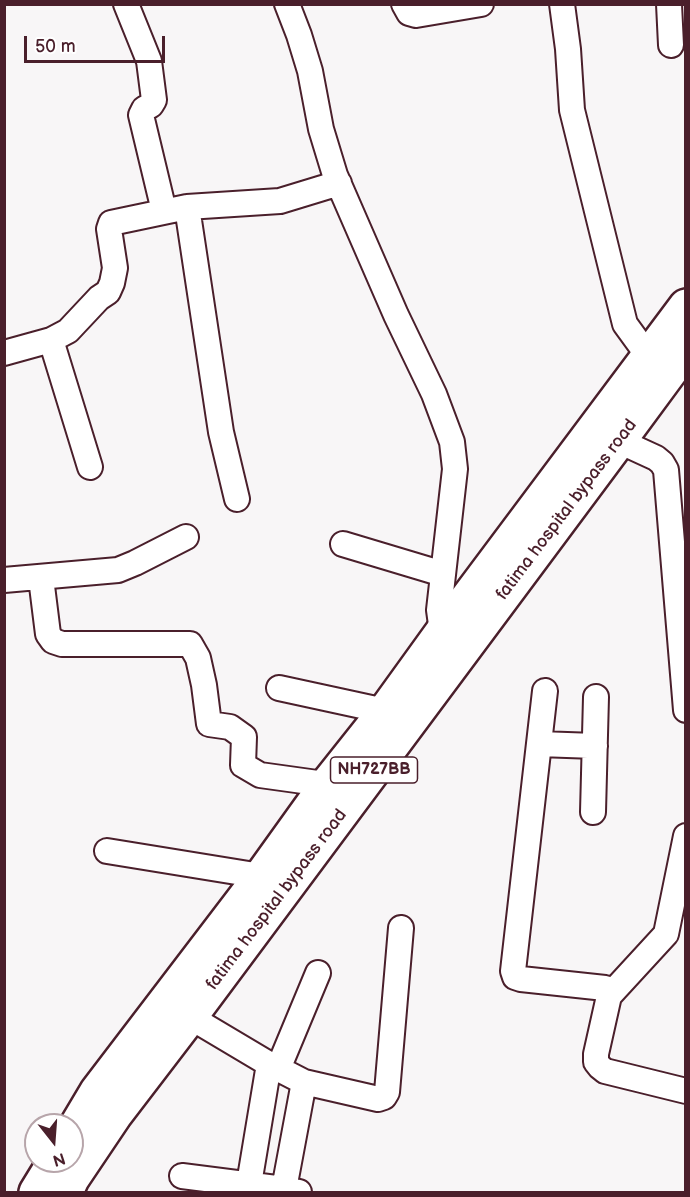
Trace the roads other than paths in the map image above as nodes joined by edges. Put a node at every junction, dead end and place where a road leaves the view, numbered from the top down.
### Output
1 (126, 4) edge
2 (286, 4) edge
3 (404, 4) edge
4 (481, 4) edge
5 (562, 4) edge
6 (669, 4) edge
7 (671, 45) dead end
8 (339, 183) junction
9 (175, 209) junction
10 (686, 306) edge
11 (51, 340) junction
12 (4, 353) edge
13 (668, 360) edge
14 (619, 441) junction
15 (90, 467) dead end
16 (237, 499) dead end
17 (186, 537) dead end
18 (343, 544) dead end
19 (679, 555) edge
20 (443, 574) junction
21 (41, 578) junction
22 (4, 580) edge
23 (442, 632) junction
24 (279, 688) dead end
25 (545, 691) dead end
26 (596, 697) dead end
27 (686, 710) edge
28 (385, 711) junction
29 (539, 744) junction
30 (595, 746) junction
31 (327, 784) junction
32 (359, 789) junction
33 (593, 812) dead end
34 (686, 836) edge
35 (107, 851) dead end
36 (261, 876) junction
37 (401, 928) dead end
38 (658, 943) junction
39 (686, 944) edge
40 (318, 973) dead end
41 (609, 996) junction
42 (190, 1017) junction
43 (274, 1066) junction
44 (304, 1082) junction
45 (686, 1091) edge
46 (84, 1113) edge
47 (48, 1173) edge
48 (182, 1176) dead end
49 (249, 1184) junction
50 (292, 1191) edge
51 (36, 1192) edge
52 (66, 1192) edge

1 - 9 street
2 - 8 street
3 - 4 street
5 - 13 street
6 - 7 street
8 - 9 street
8 - 20 street
9 - 11 street
9 - 16 street
10 - 13 highway, fatima hospital bypass road / NH727BB
11 - 12 street
11 - 15 street
13 - 14 highway, fatima hospital bypass road / NH727BB
13 - 23 highway, fatima hospital bypass road / NH727BB
14 - 19 street
14 - 32 highway, fatima hospital bypass road / NH727BB
17 - 21 street
18 - 20 street
19 - 27 street
20 - 23 street
21 - 22 street
21 - 31 street
23 - 28 highway, fatima hospital bypass road / NH727BB
24 - 28 street
25 - 29 street
26 - 30 street
28 - 31 highway, fatima hospital bypass road / NH727BB
29 - 30 street
29 - 41 street
30 - 33 street
31 - 32 street
31 - 36 highway, fatima hospital bypass road / NH727BB
32 - 42 highway, fatima hospital bypass road / NH727BB
34 - 38 street
35 - 36 street
36 - 46 highway, fatima hospital bypass road / NH727BB
37 - 44 street
38 - 39 street
38 - 41 street
40 - 43 street
41 - 45 street
42 - 43 street
42 - 52 highway, fatima hospital bypass road / NH727BB
43 - 44 street
43 - 49 street
44 - 50 street
47 - 51 highway
48 - 49 street
49 - 50 street

